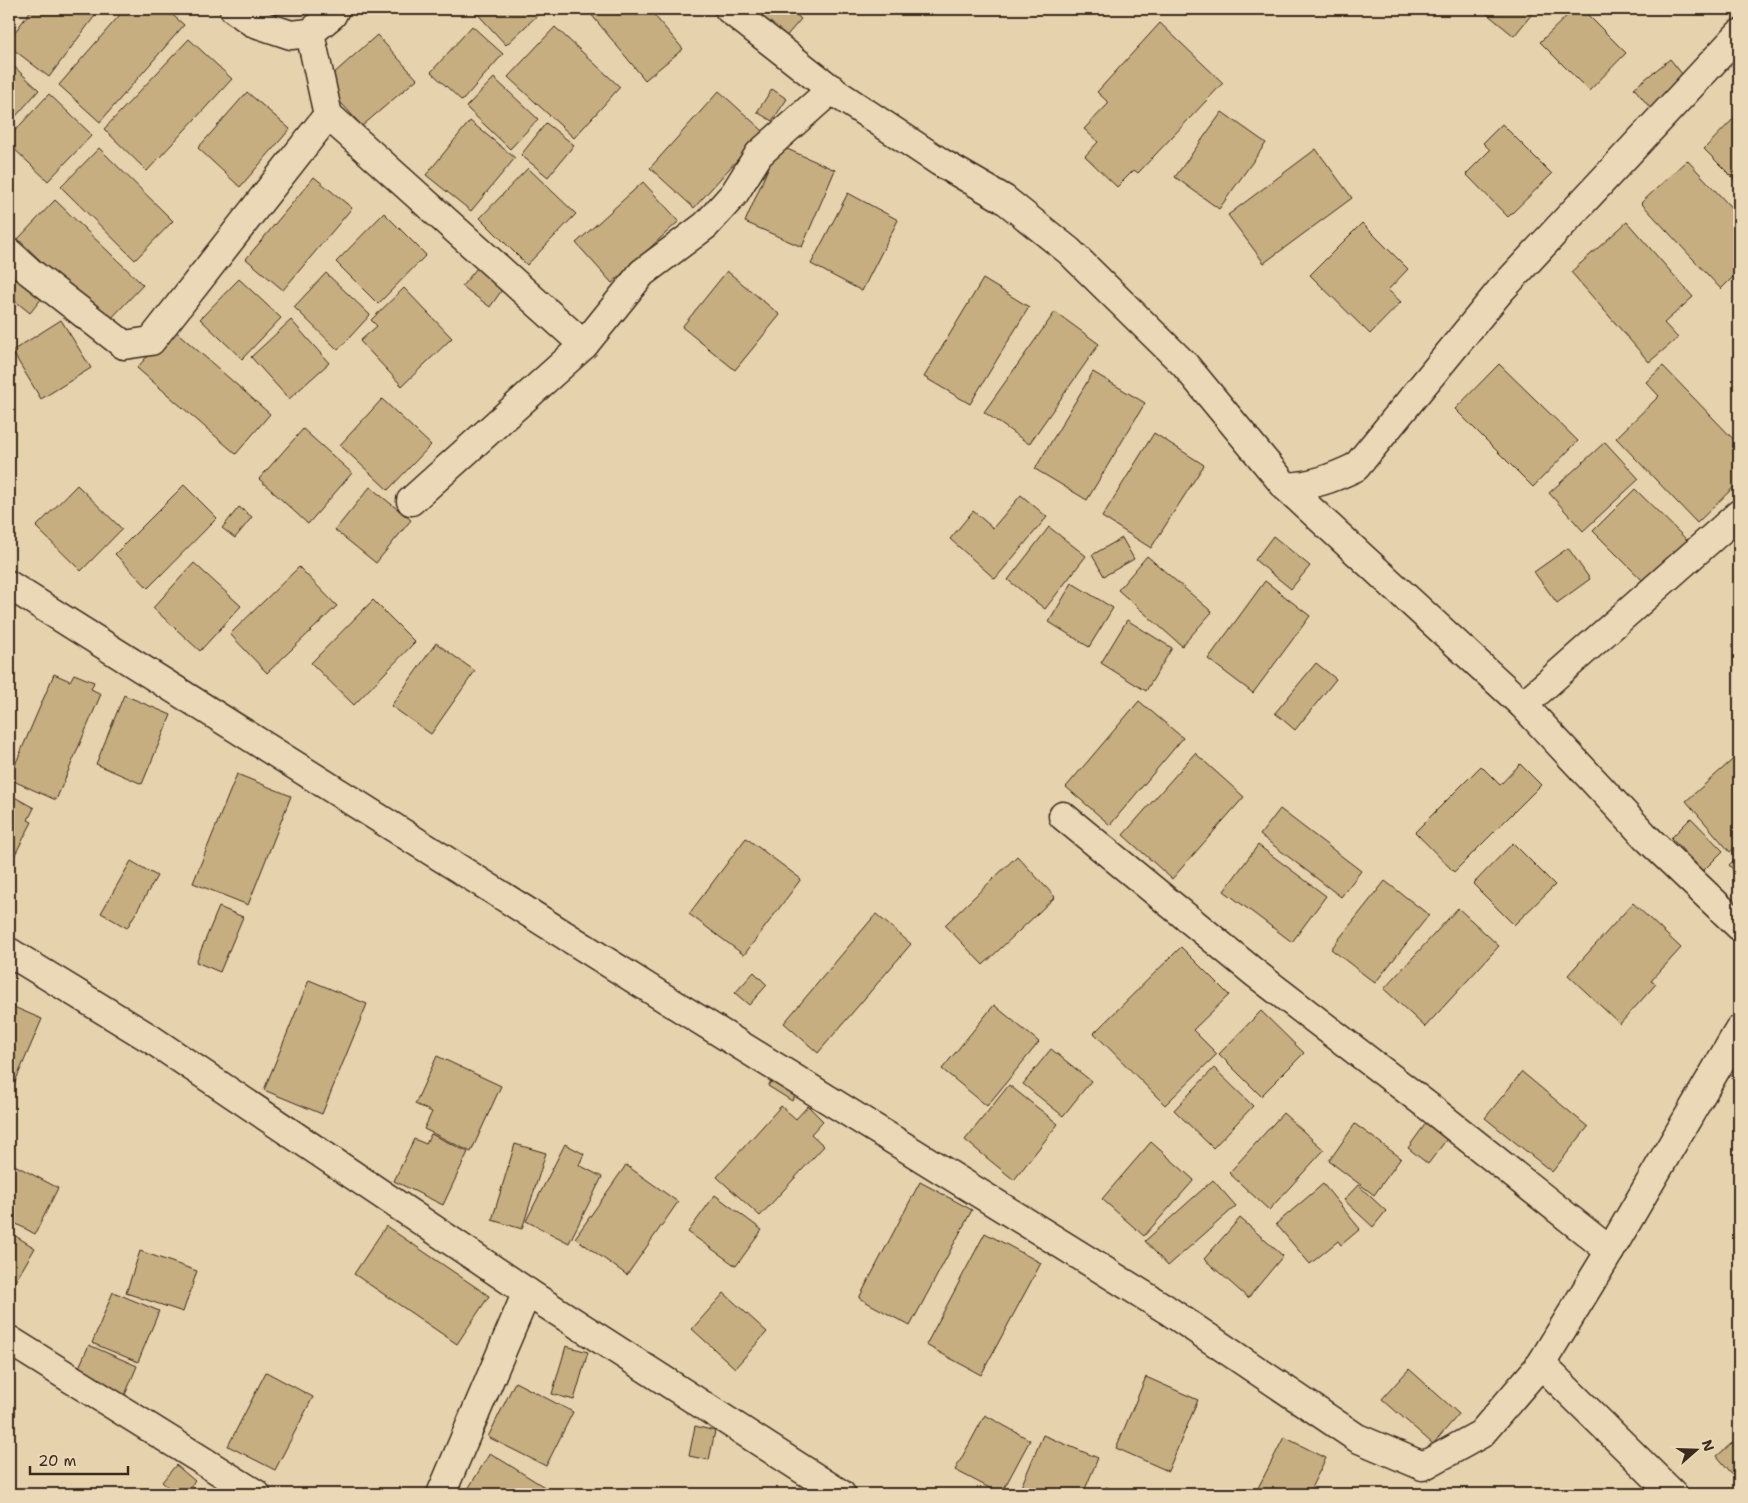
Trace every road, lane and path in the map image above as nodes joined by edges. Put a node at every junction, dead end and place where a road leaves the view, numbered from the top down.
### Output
1 (234, 9) edge
2 (336, 9) edge
3 (729, 9) edge
4 (310, 33) junction
5 (1739, 34) edge
6 (832, 89) junction
7 (328, 115) junction
8 (9, 253) edge
9 (584, 345) junction
10 (1286, 486) junction
11 (411, 501) dead end
12 (1739, 514) edge
13 (9, 585) edge
14 (1523, 705) junction
15 (1063, 816) dead end
16 (1739, 926) edge
17 (9, 952) edge
18 (1738, 1036) edge
19 (1610, 1251) junction
20 (527, 1292) junction
21 (9, 1340) edge
22 (1541, 1364) junction
23 (256, 1494) edge
24 (441, 1494) edge
25 (841, 1494) edge
26 (1673, 1494) edge

1 - 4 street
2 - 4 street
3 - 6 street
4 - 7 street
5 - 10 street
6 - 9 street
6 - 10 street
7 - 8 street
7 - 9 street
9 - 11 street
10 - 14 street
12 - 14 street
13 - 22 street
14 - 16 street
15 - 19 street
17 - 20 street
18 - 19 street
19 - 22 street
20 - 24 street
20 - 25 street
21 - 23 street
22 - 26 street

